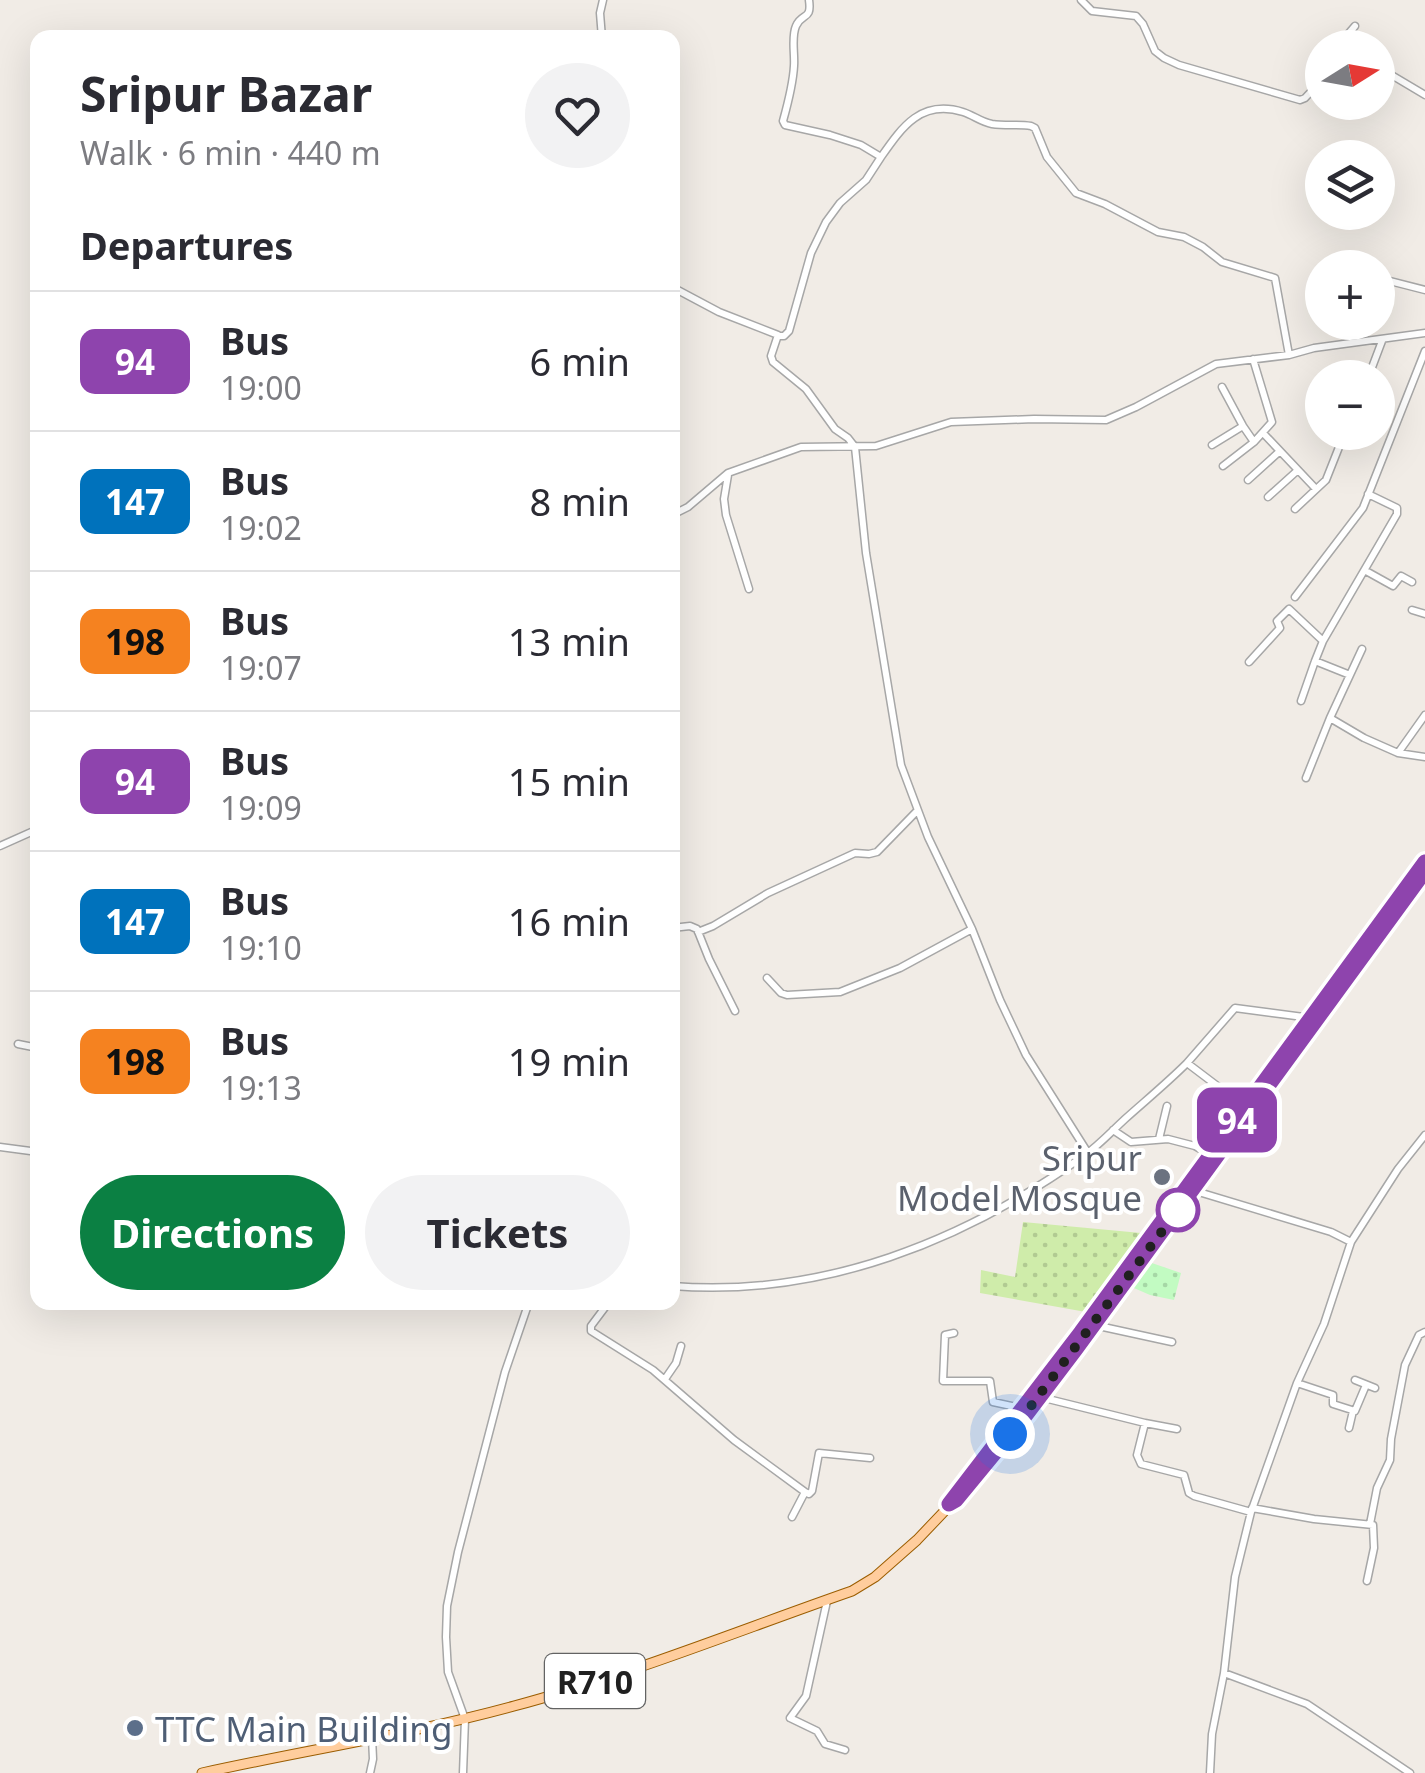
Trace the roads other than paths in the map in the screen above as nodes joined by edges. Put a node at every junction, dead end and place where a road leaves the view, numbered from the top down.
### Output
1 (603, 0) edge
2 (809, 0) edge
3 (1081, 0) edge
4 (1355, 26) dead end
5 (601, 30) edge
6 (1352, 30) edge
7 (1395, 77) edge
8 (1425, 94) edge
9 (1305, 98) edge
10 (880, 158) junction
11 (1395, 282) edge
12 (1425, 290) edge
13 (680, 291) edge
14 (1425, 334) edge
15 (778, 335) junction
16 (1395, 338) edge
17 (1382, 340) joint
18 (1425, 351) edge
19 (1289, 355) junction
20 (1253, 359) junction
21 (1375, 360) edge
22 (1222, 387) dead end
23 (1243, 426) junction
24 (1263, 433) junction
25 (1254, 442) junction
26 (1212, 445) dead end
27 (855, 447) junction
28 (1338, 450) edge
29 (1280, 451) junction
30 (1223, 466) dead end
31 (1298, 470) junction
32 (728, 474) junction
33 (1248, 480) dead end
34 (1316, 489) junction
35 (1368, 494) junction
36 (1268, 496) dead end
37 (1295, 509) dead end
38 (680, 511) edge
39 (1366, 570) junction
40 (1412, 582) dead end
41 (749, 589) dead end
42 (1295, 597) dead end
43 (1412, 610) dead end
44 (1425, 614) edge
45 (1323, 641) junction
46 (1362, 648) dead end
47 (1315, 661) junction
48 (1248, 662) dead end
49 (1350, 676) junction
50 (1302, 701) dead end
51 (1425, 715) edge
52 (1330, 718) junction
53 (1398, 753) junction
54 (1425, 757) edge
55 (1306, 778) dead end
56 (916, 811) junction
57 (30, 832) edge
58 (0, 846) edge
59 (1425, 862) edge
60 (1425, 871) edge
61 (680, 927) edge
62 (972, 929) junction
63 (698, 932) junction
64 (767, 978) dead end
65 (734, 1011) dead end
66 (1311, 1018) junction
67 (18, 1044) dead end
68 (30, 1046) edge
69 (1187, 1063) junction
70 (1251, 1102) junction
71 (1168, 1106) dead end
72 (1113, 1130) junction
73 (1425, 1136) edge
74 (1159, 1139) junction
75 (0, 1146) edge
76 (30, 1151) edge
77 (1088, 1153) junction
78 (1211, 1155) junction
79 (1192, 1190) junction
80 (1350, 1242) junction
81 (680, 1286) edge
82 (526, 1310) edge
83 (604, 1310) edge
84 (1094, 1325) junction
85 (1425, 1332) edge
86 (954, 1333) dead end
87 (1172, 1342) dead end
88 (681, 1346) dead end
89 (664, 1379) junction
90 (1354, 1380) dead end
91 (1297, 1383) junction
92 (1366, 1385) junction
93 (1375, 1388) dead end
94 (1037, 1395) junction
95 (1023, 1408) junction
96 (1353, 1411) junction
97 (1145, 1424) junction
98 (1349, 1428) dead end
99 (1177, 1429) dead end
100 (870, 1458) dead end
101 (804, 1492) junction
102 (949, 1504) junction
103 (1251, 1510) junction
104 (792, 1517) dead end
105 (1370, 1524) junction
106 (1367, 1581) dead end
107 (827, 1599) junction
108 (1224, 1672) junction
109 (465, 1719) junction
110 (372, 1738) junction
111 (845, 1750) dead end
112 (202, 1773) edge
113 (370, 1773) edge
114 (464, 1773) edge
115 (1210, 1773) edge
116 (1410, 1773) edge

1 - 5 street
2 - 10 street
3 - 9 street
4 - 6 street
7 - 8 street
10 - 15 street
10 - 19 street
11 - 12 street
13 - 15 street
14 - 16 street
15 - 27 street
17 - 19 street
17 - 21 street
18 - 35 street
19 - 20 street
20 - 24 street
20 - 27 street
22 - 23 street
23 - 25 street
23 - 26 street
24 - 25 street
24 - 29 street
25 - 30 street
27 - 32 street
27 - 56 street
28 - 34 street
29 - 31 street
29 - 33 street
31 - 34 street
31 - 36 street
32 - 38 street
32 - 41 street
34 - 37 street
35 - 39 street
35 - 42 street
39 - 40 street
39 - 45 street
43 - 44 street
45 - 47 street
45 - 48 street
46 - 49 street
47 - 49 street
47 - 50 street
49 - 52 street
51 - 53 street
52 - 53 street
52 - 55 street
53 - 54 street
56 - 62 street
56 - 63 street
57 - 58 street
59 - 66 main road
60 - 79 main road
61 - 63 street
62 - 64 street
62 - 77 street
63 - 65 street
66 - 69 street
66 - 70 main road
67 - 68 street
69 - 70 street
69 - 72 street
70 - 78 main road
71 - 74 street
72 - 74 street
72 - 77 street
73 - 80 street
74 - 78 street
75 - 76 street
77 - 81 street
78 - 94 main road
79 - 80 street
79 - 84 main road
80 - 91 street
82 - 109 street
83 - 89 street
84 - 87 street
84 - 94 main road
85 - 105 street
86 - 95 street
88 - 89 street
89 - 101 street
90 - 92 street
91 - 96 street
91 - 103 street
92 - 93 street
92 - 96 street
94 - 95 main road
94 - 97 street
94 - 102 main road
95 - 102 main road
96 - 98 street
97 - 99 street
97 - 103 street
100 - 101 street
101 - 104 street
102 - 107 main road, R710
103 - 105 street
103 - 108 street
105 - 106 street
107 - 109 main road, R710
107 - 111 street
108 - 115 street
108 - 116 street
109 - 110 main road, R710
109 - 114 street
110 - 112 main road, R710
110 - 113 street

